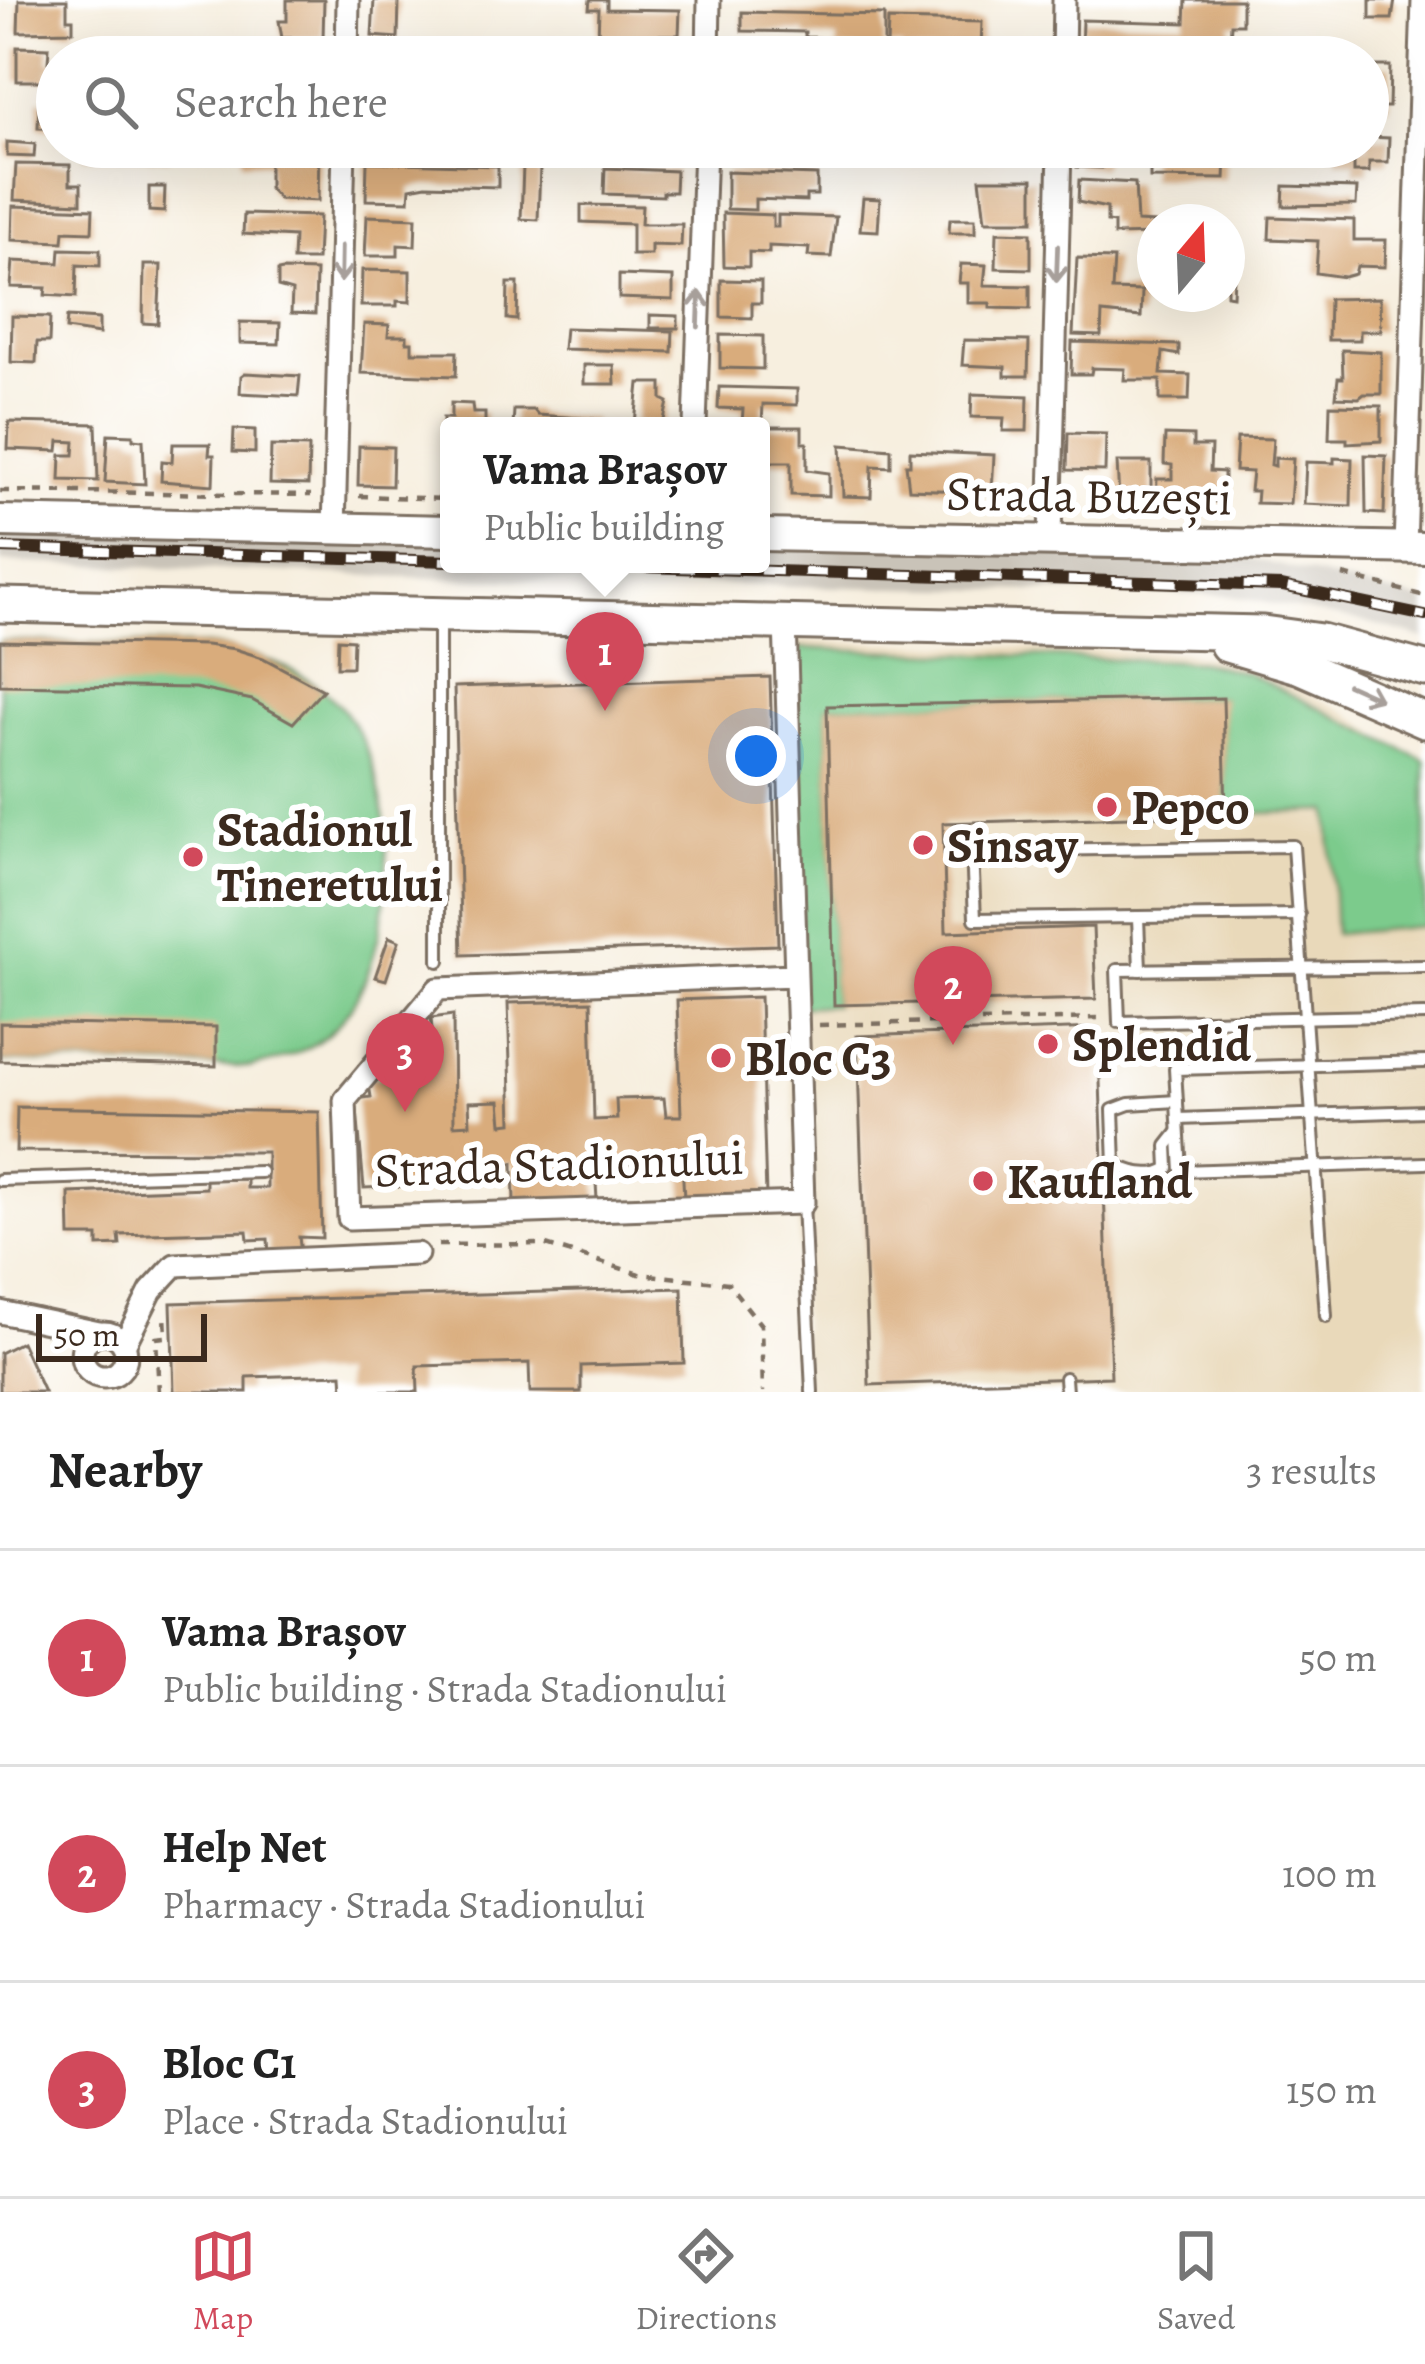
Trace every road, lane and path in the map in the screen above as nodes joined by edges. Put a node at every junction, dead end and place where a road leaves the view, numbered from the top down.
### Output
1 (348, 0) edge
2 (710, 0) edge
3 (1064, 0) edge
4 (1423, 0) edge
5 (347, 36) edge
6 (708, 36) edge
7 (1063, 36) edge
8 (344, 168) edge
9 (704, 168) edge
10 (1059, 168) edge
11 (695, 417) edge
12 (0, 490) edge
13 (336, 495) junction
14 (440, 499) edge
15 (0, 521) edge
16 (334, 530) junction
17 (440, 531) edge
18 (770, 535) edge
19 (1050, 538) junction
20 (1418, 548) edge
21 (0, 605) edge
22 (439, 616) junction
23 (785, 621) junction
24 (1311, 654) junction
25 (1425, 669) edge
26 (1425, 679) edge
27 (1425, 721) edge
28 (1299, 915) junction
29 (1138, 917) junction
30 (440, 961) dead end
31 (1425, 966) edge
32 (1303, 967) junction
33 (1140, 970) junction
34 (794, 974) junction
35 (1425, 1016) edge
36 (1119, 1018) junction
37 (1306, 1019) junction
38 (796, 1026) junction
39 (1425, 1062) edge
40 (1309, 1066) junction
41 (1177, 1101) junction
42 (1425, 1111) edge
43 (1312, 1114) junction
44 (1178, 1125) junction
45 (1425, 1163) edge
46 (1316, 1167) junction
47 (261, 1172) dead end
48 (0, 1180) edge
49 (803, 1203) junction
50 (417, 1255) joint
51 (151, 1291) junction
52 (0, 1312) edge
53 (1326, 1316) dead end
54 (99, 1333) junction
55 (124, 1345) junction
56 (1065, 1378) dead end
57 (100, 1384) edge
58 (159, 1392) edge
59 (763, 1392) edge
60 (812, 1392) edge
61 (1066, 1392) edge

1 - 5 street
2 - 6 street
3 - 7 street
4 - 20 street
8 -> 13 street
11 -> 9 street
10 -> 19 street
12 - 13 path
13 - 14 path
13 - 16 street
15 - 16 main road
16 - 17 main road
18 - 19 main road, Strada Buzești
19 - 20 main road, Strada Buzești
21 - 22 main road
22 - 23 main road
22 - 30 lane
23 - 24 main road
23 - 34 street, Strada Stadionului
24 - 25 main road
24 - 26 main road
24 -> 27 main road
28 - 29 lane
28 - 29 lane
28 - 32 lane
29 - 33 lane
31 - 32 lane
32 - 33 lane
32 - 37 lane
33 - 36 lane
34 - 38 street, Strada Stadionului
34 - 49 street, Strada Stadionului
35 - 37 lane
36 - 37 lane
36 - 38 path
37 - 40 lane
38 - 49 street, Strada Stadionului
39 - 40 lane
40 - 41 lane
40 - 43 lane
41 - 44 lane
41 - 44 lane
42 - 43 lane
43 - 44 lane
43 - 46 lane
44 - 46 lane
45 - 46 lane
46 - 53 lane
47 - 48 lane
49 - 60 lane
50 - 51 street
50 - 59 path
51 - 55 street
51 - 58 path
52 - 54 street
54 - 55 street
54 - 57 street
55 - 57 street
56 - 61 lane

